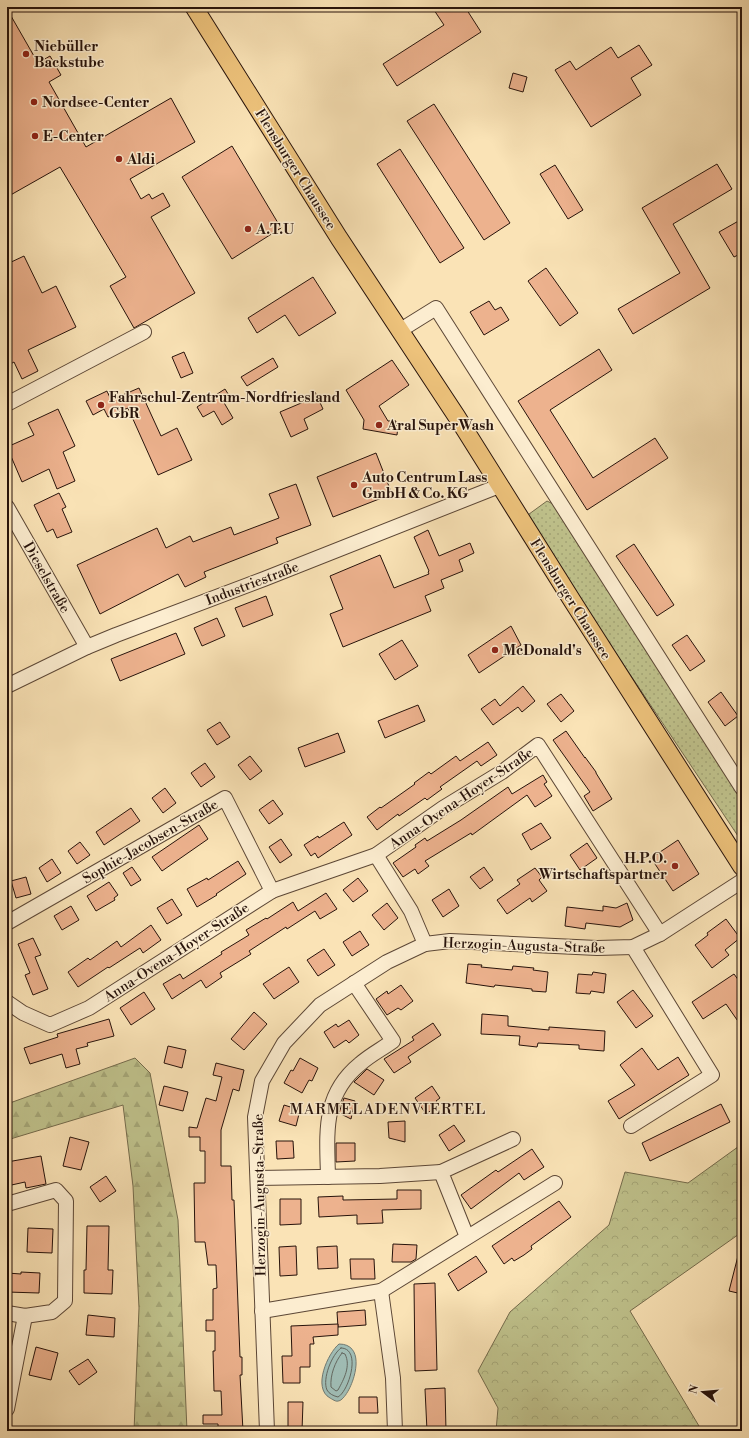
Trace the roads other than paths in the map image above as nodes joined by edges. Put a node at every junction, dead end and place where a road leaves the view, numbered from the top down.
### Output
1 (194, 7) edge
2 (399, 331) junction
3 (144, 332) dead end
4 (7, 404) edge
5 (500, 486) junction
6 (7, 507) edge
7 (87, 647) junction
8 (7, 686) edge
9 (742, 788) edge
10 (376, 855) junction
11 (742, 867) edge
12 (742, 881) edge
13 (272, 891) junction
14 (7, 923) edge
15 (660, 934) junction
16 (425, 944) junction
17 (633, 947) junction
18 (354, 983) junction
19 (7, 1002) edge
20 (631, 1126) dead end
21 (513, 1139) dead end
22 (441, 1172) junction
23 (328, 1177) junction
24 (258, 1178) junction
25 (555, 1183) dead end
26 (7, 1204) edge
27 (467, 1237) junction
28 (381, 1291) junction
29 (262, 1311) junction
30 (7, 1313) edge
31 (25, 1316) junction
32 (7, 1409) edge
33 (267, 1431) edge
34 (395, 1431) edge

1 - 2 main road, Flensburger Chaussee
2 - 5 main road, Flensburger Chaussee
2 - 9 street
3 - 4 street
5 - 7 street, Industriestraße
5 - 11 main road, Flensburger Chaussee
6 - 7 street, Dieselstraße
7 - 8 street, Industriestraße
10 - 13 street, Anna-Ovena-Hoyer-Straße
10 - 15 street, Anna-Ovena-Hoyer-Straße
10 - 16 street, Anna-Ovena-Hoyer-Straße
12 - 15 street, Herzogin-Augusta-Straße
13 - 14 street, Sophie-Jacobsen-Straße
13 - 19 street, Anna-Ovena-Hoyer-Straße
15 - 17 street, Herzogin-Augusta-Straße
16 - 17 street, Herzogin-Augusta-Straße
16 - 18 street, Herzogin-Augusta-Straße
17 - 20 street
18 - 23 street
18 - 24 street, Herzogin-Augusta-Straße
21 - 22 street
22 - 23 street
22 - 27 street
23 - 24 street
24 - 29 street, Herzogin-Augusta-Straße
25 - 27 street
26 - 31 street
27 - 28 street
28 - 29 street
28 - 34 street
29 - 33 street, Herzogin-Augusta-Straße
30 - 31 street
31 - 32 street

